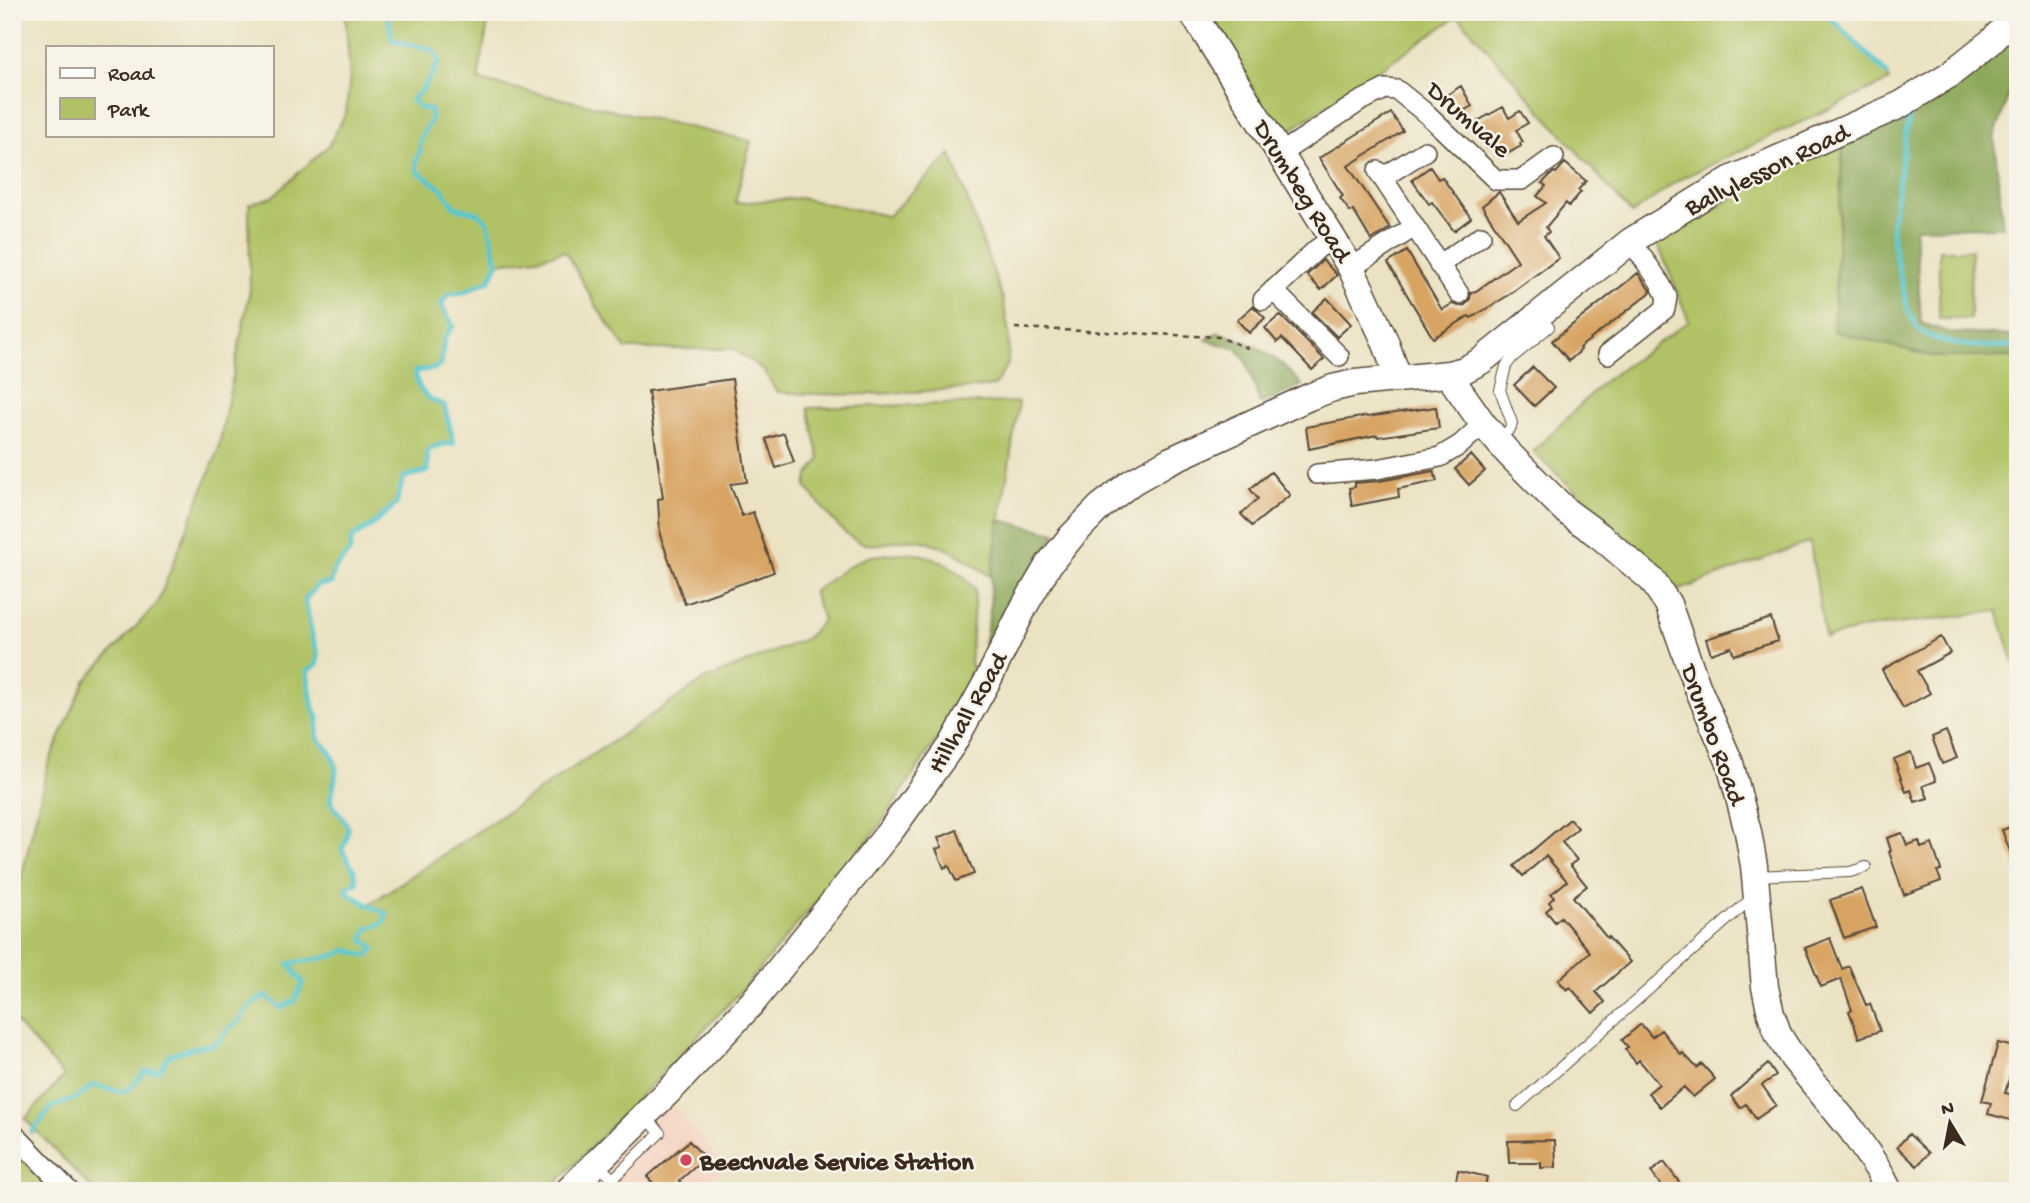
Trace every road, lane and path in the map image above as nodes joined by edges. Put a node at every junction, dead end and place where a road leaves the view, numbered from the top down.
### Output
1 (1192, 12) edge
2 (2018, 13) edge
3 (1425, 151) dead end
4 (1281, 153) junction
5 (1554, 157) dead end
6 (1414, 227) junction
7 (1481, 236) dead end
8 (1334, 237) junction
9 (1631, 241) junction
10 (1439, 265) junction
11 (1351, 268) junction
12 (1459, 294) dead end
13 (1549, 327) dead end
14 (1015, 328) dead end
15 (1250, 349) dead end
16 (1608, 354) dead end
17 (1339, 356) dead end
18 (1448, 374) junction
19 (1398, 378) junction
20 (1490, 432) junction
21 (1317, 474) dead end
22 (1866, 867) dead end
23 (1756, 885) junction
24 (1517, 1106) dead end
25 (12, 1132) edge
26 (69, 1191) edge
27 (568, 1191) edge
28 (1889, 1191) edge

1 - 4 main road, Drumbeg Road
2 - 9 main road, Ballylesson Road
3 - 6 street
4 - 5 street, Drumvale
4 - 8 main road, Drumbeg Road
6 - 10 street
6 - 11 street
7 - 10 street
8 - 11 main road, Drumbeg Road
8 - 17 street
9 - 16 street
9 - 18 main road, Ballylesson Road
10 - 12 street
11 - 19 main road, Drumbeg Road
13 - 20 lane
14 - 15 path
18 - 19 main road, Hillhall Road
18 - 20 main road, Drumbo Road
19 - 27 main road, Hillhall Road
20 - 21 street
20 - 23 main road, Drumbo Road
22 - 23 lane
23 - 24 lane
23 - 28 main road, Drumbo Road
25 - 26 street

